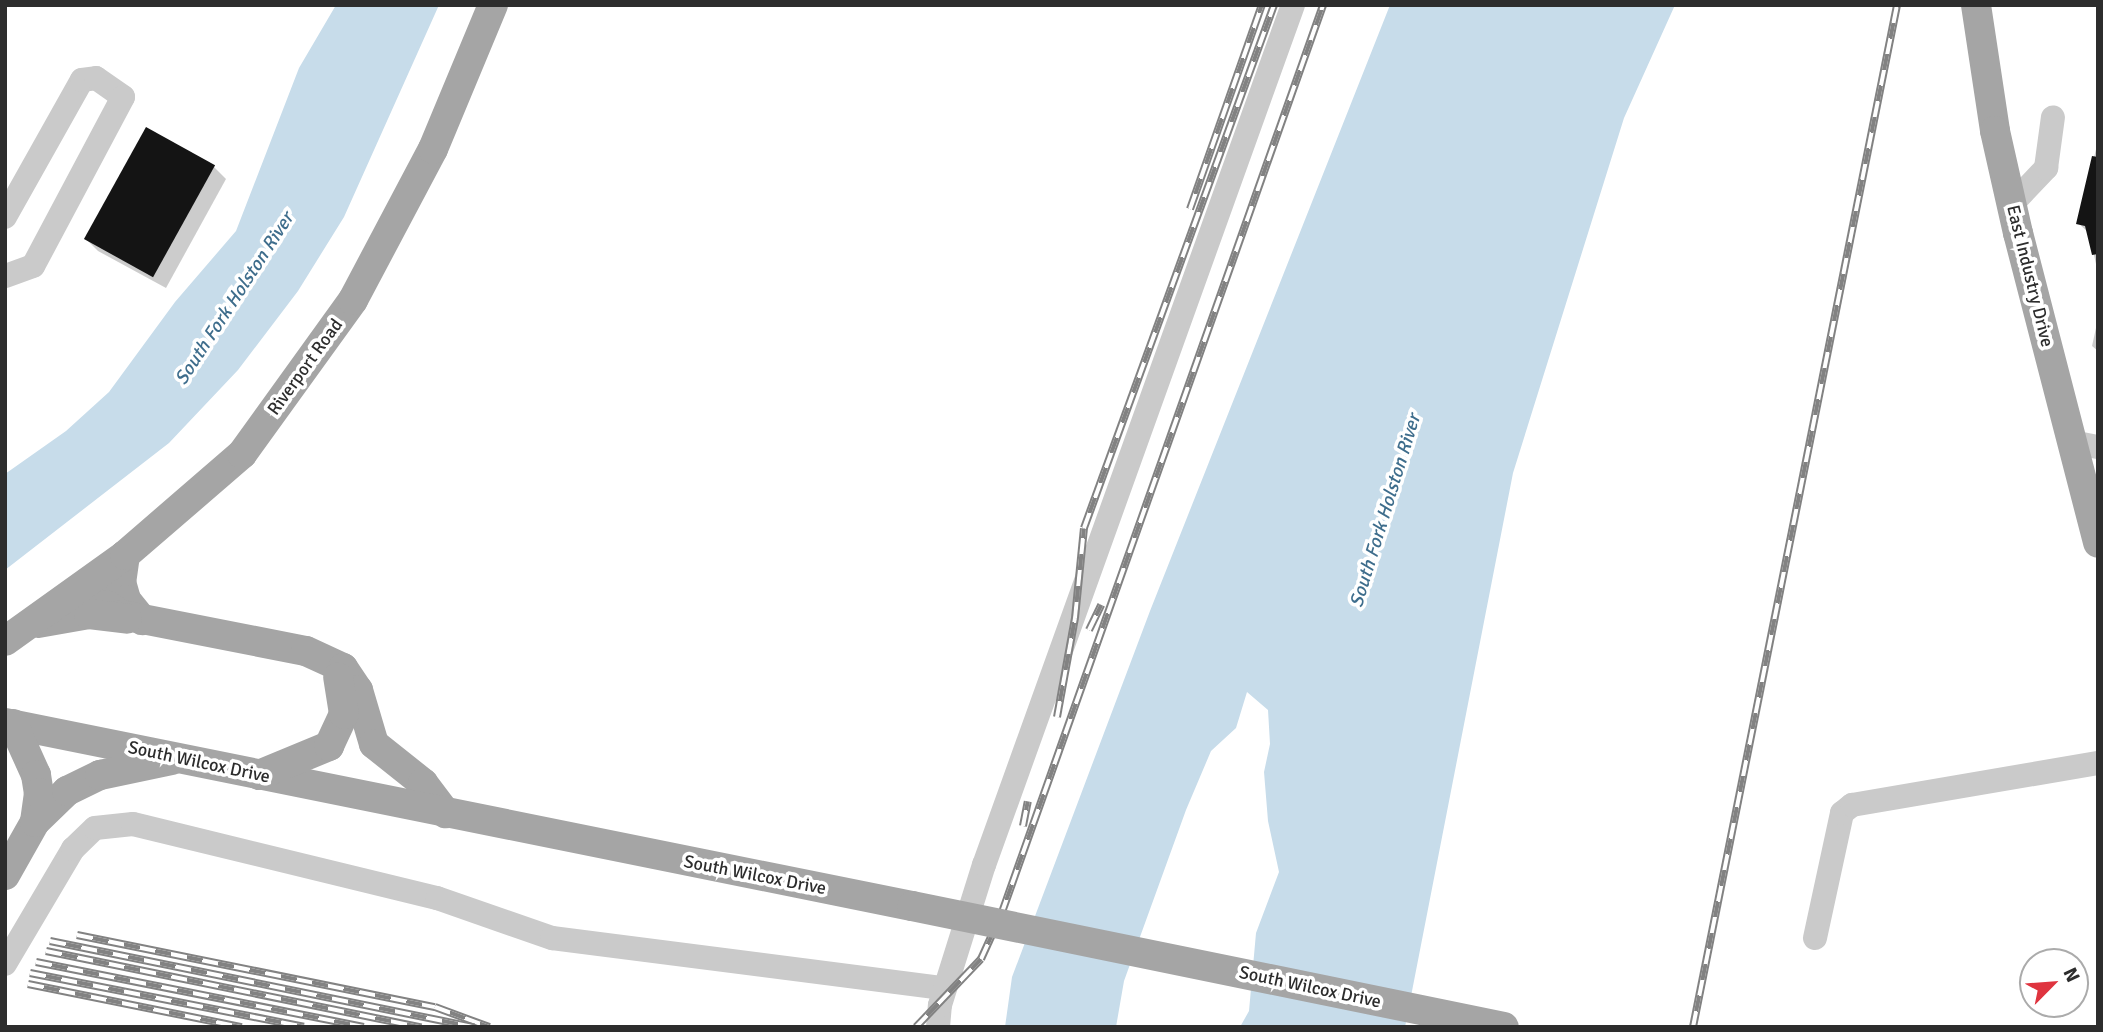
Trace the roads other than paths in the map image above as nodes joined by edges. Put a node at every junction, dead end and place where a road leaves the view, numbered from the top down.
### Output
1 (493, 5) edge
2 (1293, 5) edge
3 (1976, 5) edge
4 (2053, 117) dead end
5 (2012, 204) junction
6 (5, 217) edge
7 (5, 276) edge
8 (2085, 444) edge
9 (2098, 543) edge
10 (125, 555) junction
11 (87, 583) junction
12 (142, 620) junction
13 (13, 635) edge
14 (333, 663) junction
15 (9, 724) edge
16 (179, 758) junction
17 (2098, 763) edge
18 (258, 775) junction
19 (446, 813) junction
20 (21, 840) edge
21 (5, 875) edge
22 (1815, 938) dead end
23 (5, 964) edge
24 (945, 988) junction
25 (938, 1027) edge
26 (1504, 1027) edge

1 - 10 main road, Riverport Road
2 - 24 lane
3 - 5 main road, East Industry Drive
4 - 5 lane
5 - 8 main road, East Industry Drive
6 - 7 lane
8 - 9 main road, East Industry Drive
10 - 11 main road, Riverport Road
10 - 12 main road
11 - 12 main road
11 - 13 main road, Riverport Road
12 - 13 main road
12 - 14 main road
14 - 18 main road
14 - 19 main road
15 - 16 main road, South Wilcox Drive
15 - 20 main road
16 - 18 main road, South Wilcox Drive
16 - 20 main road
17 - 22 lane
18 - 19 main road, South Wilcox Drive
19 - 26 main road, South Wilcox Drive, bridge
20 - 21 main road
23 - 24 lane
24 - 25 lane

